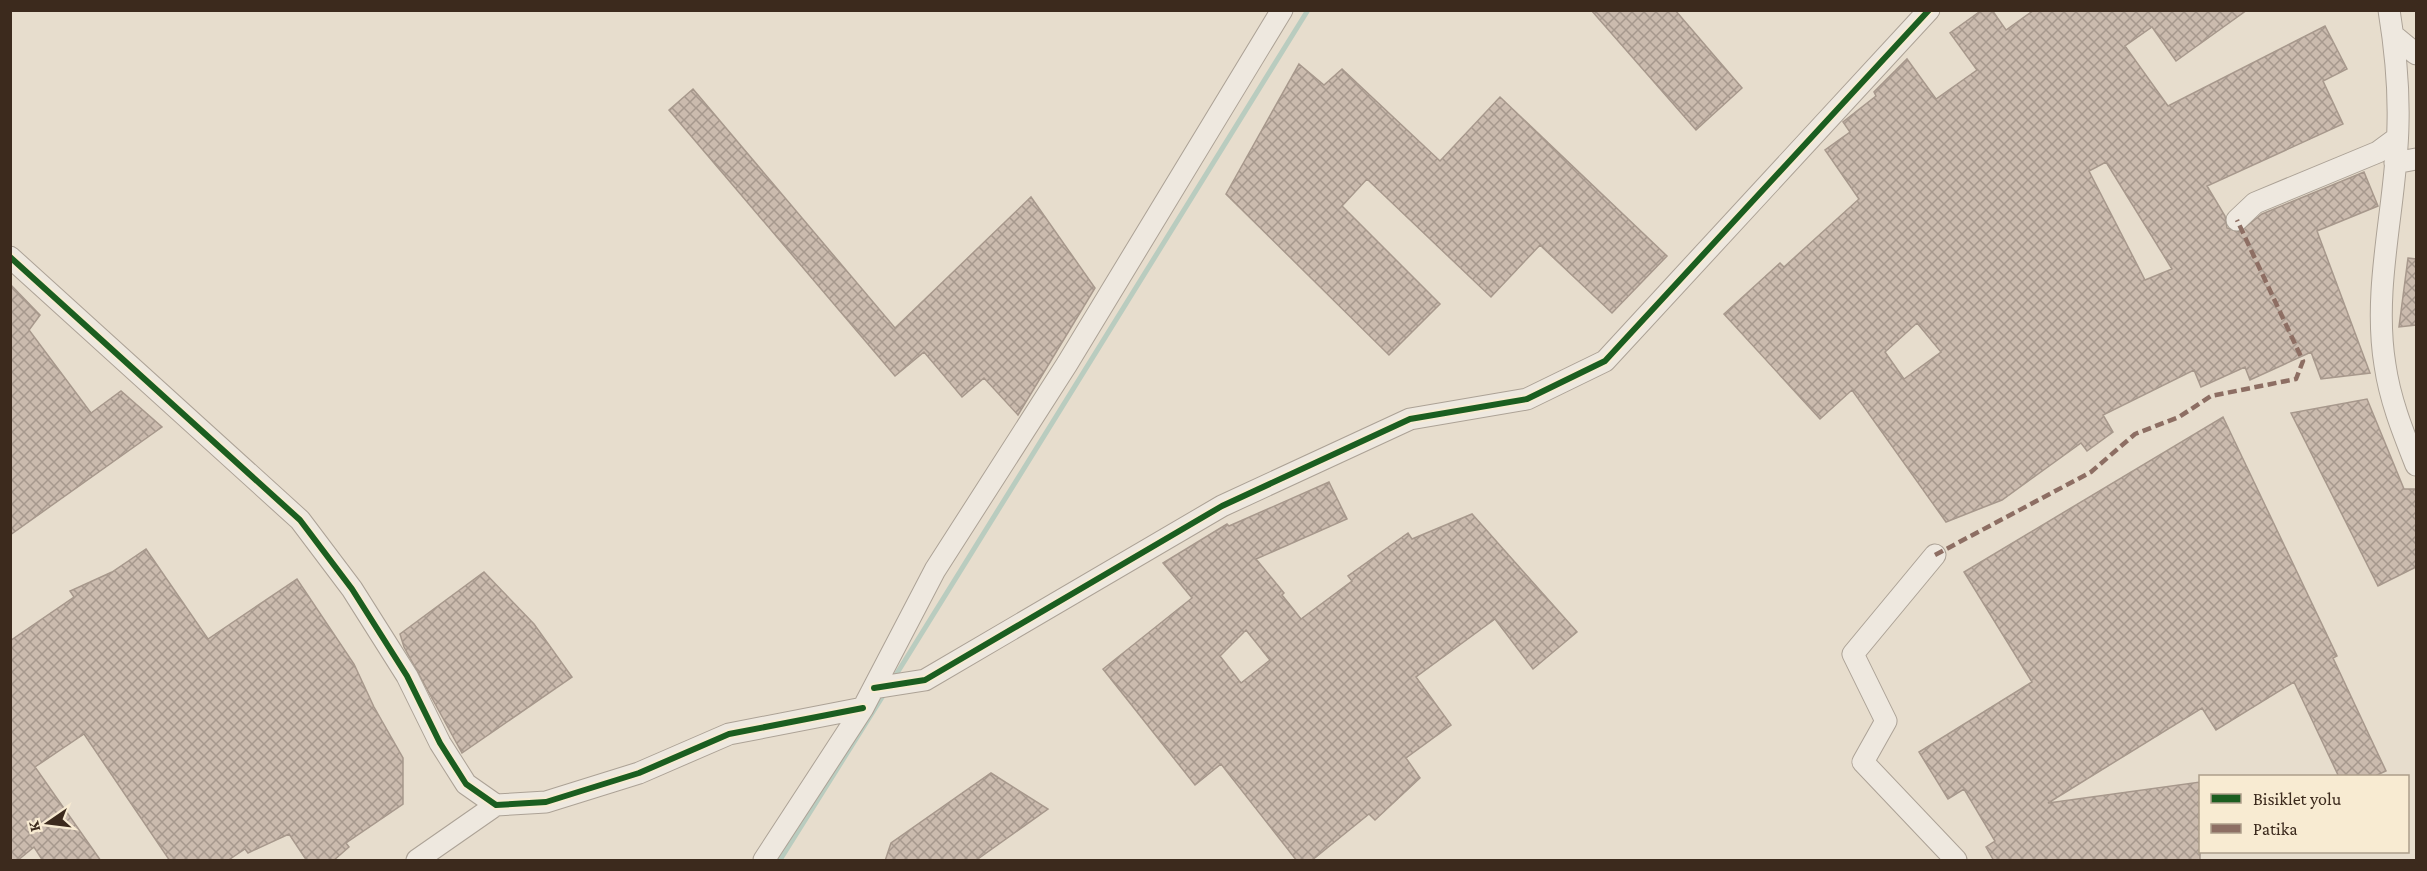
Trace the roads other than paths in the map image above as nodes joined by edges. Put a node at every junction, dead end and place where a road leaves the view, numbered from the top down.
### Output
1 (1282, 10) edge
2 (1929, 10) edge
3 (2389, 10) edge
4 (2408, 44) edge
5 (2397, 138) junction
6 (2416, 159) edge
7 (2395, 163) junction
8 (2237, 220) dead end
9 (10, 257) edge
10 (2416, 465) edge
11 (1935, 555) dead end
12 (874, 688) junction
13 (863, 708) junction
14 (496, 805) junction
15 (417, 861) edge
16 (764, 861) edge
17 (1956, 861) edge

1 - 12 street
2 - 12 street
3 - 4 street
4 - 5 street
5 - 7 street
5 - 8 street
6 - 7 street
7 - 10 street
9 - 14 street
11 - 17 street
12 - 13 street
13 - 14 street
13 - 16 street
14 - 15 street

